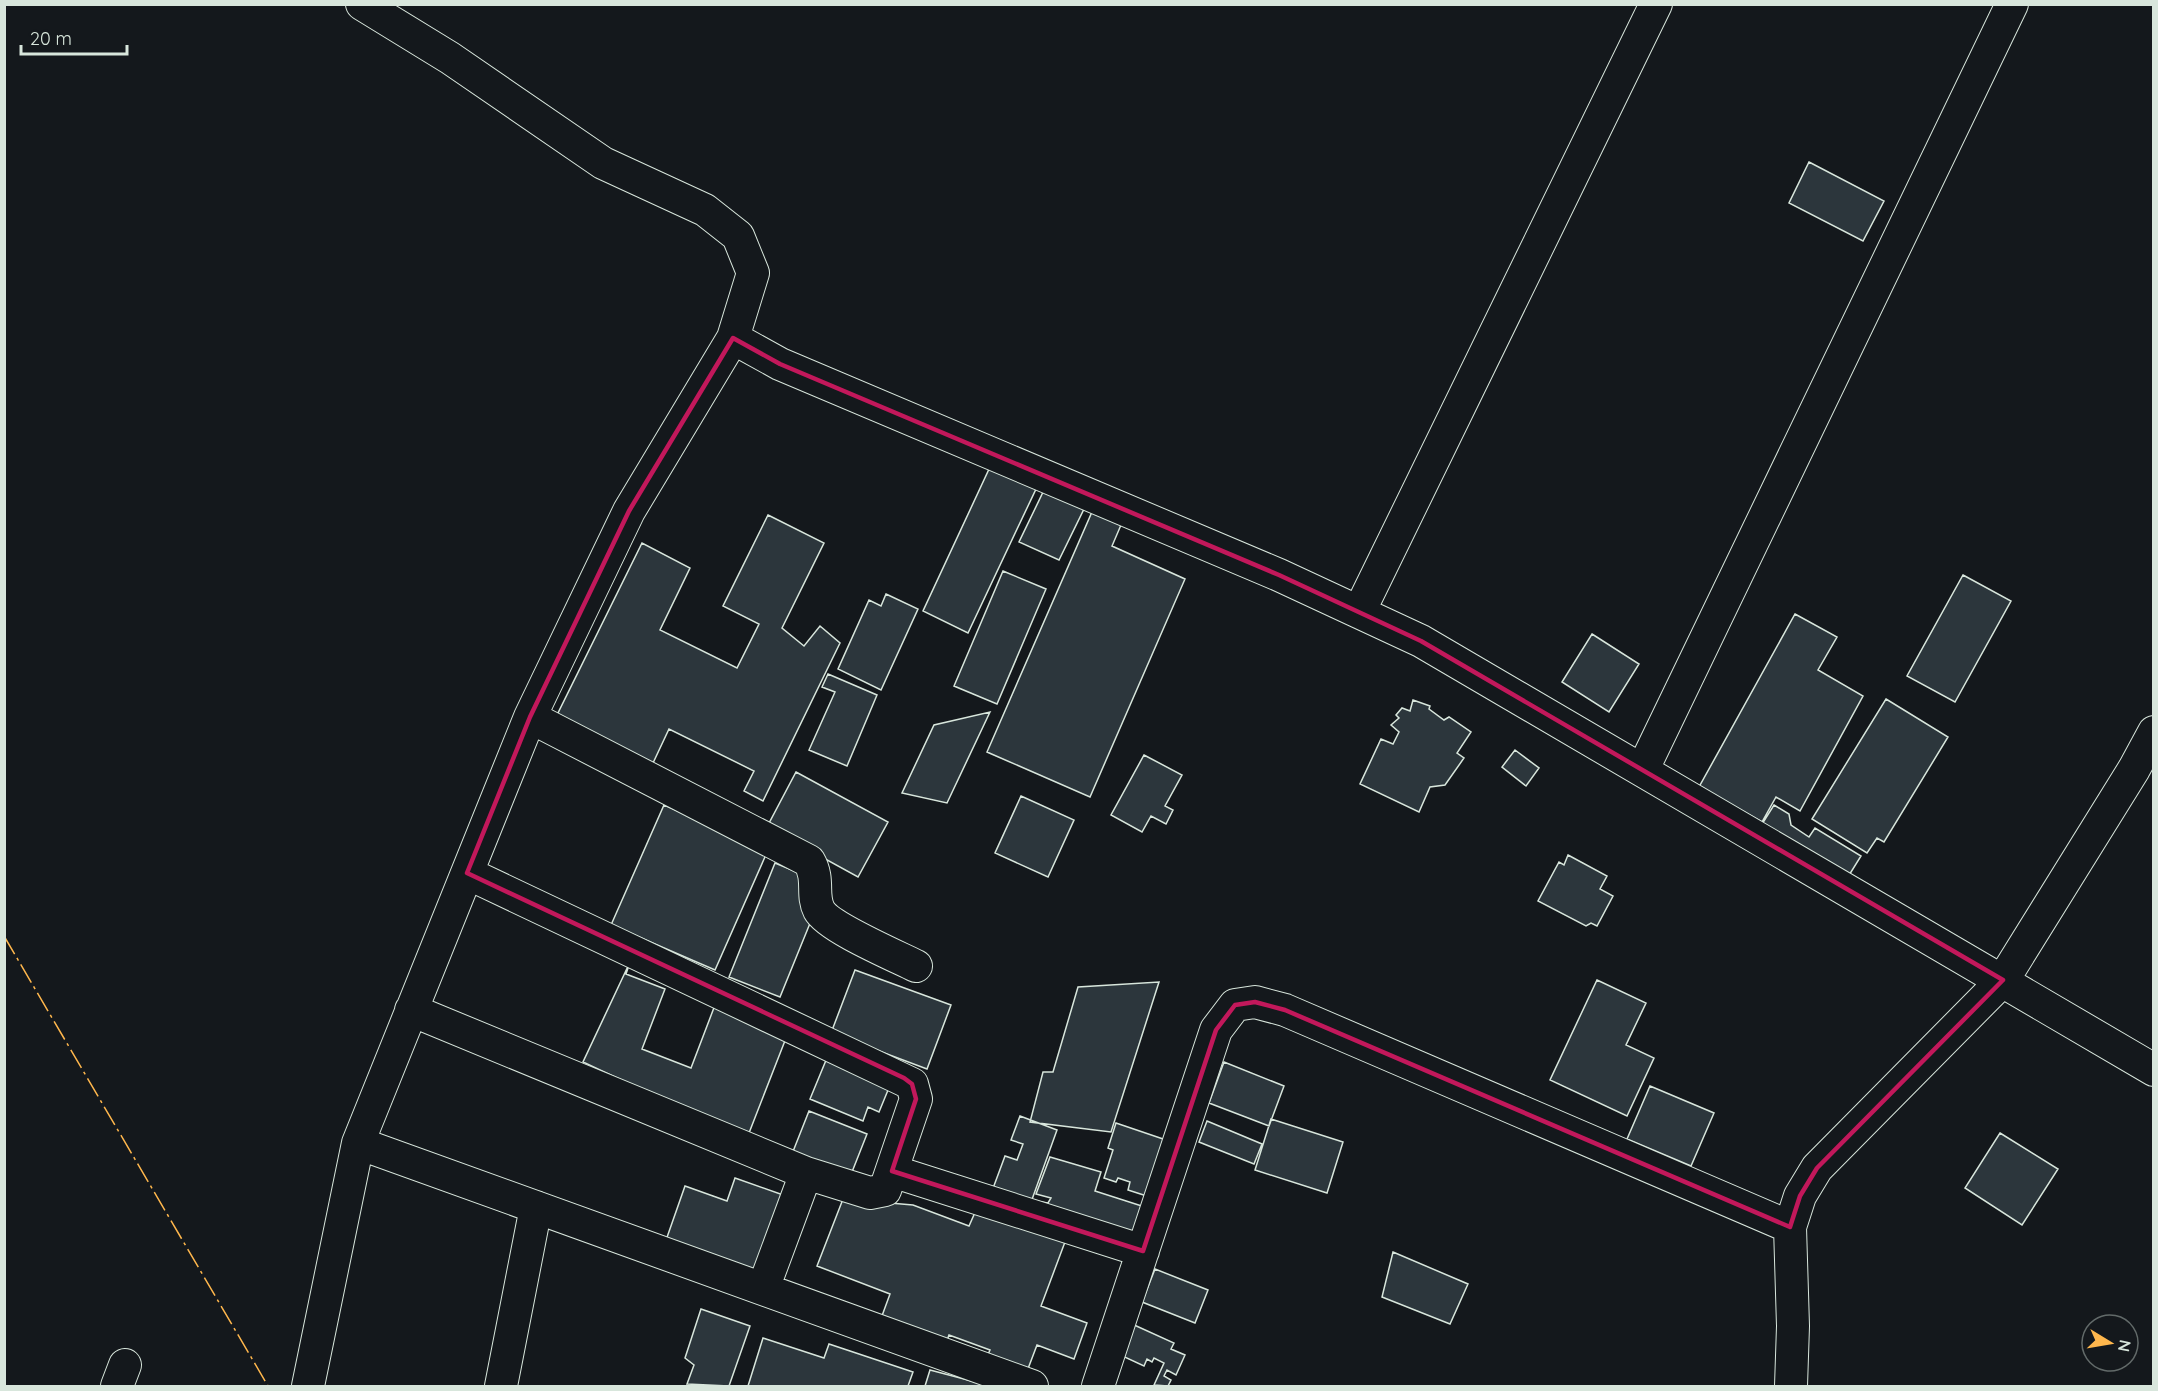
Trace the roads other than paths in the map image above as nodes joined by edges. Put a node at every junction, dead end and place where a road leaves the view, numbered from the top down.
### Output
1 (362, 4) edge
2 (1656, 4) edge
3 (2012, 4) edge
4 (734, 338) junction
5 (1360, 610) junction
6 (530, 717) junction
7 (2154, 732) edge
8 (1643, 769) junction
9 (467, 873) junction
10 (916, 966) dead end
11 (2003, 980) junction
12 (411, 1010) junction
13 (2154, 1070) edge
14 (358, 1143) junction
15 (891, 1171) junction
16 (806, 1173) junction
17 (536, 1207) junction
18 (1790, 1227) junction
19 (1143, 1251) junction
20 (763, 1289) junction
21 (308, 1386) edge
22 (501, 1386) edge
23 (1032, 1386) edge
24 (1098, 1386) edge
25 (1791, 1386) edge

1 - 4 street
2 - 5 street
3 - 8 street
4 - 5 street
4 - 6 street
5 - 8 street
6 - 9 street
6 - 10 street
7 - 11 street
8 - 11 street
9 - 12 street
9 - 15 street
11 - 13 street
11 - 18 street
12 - 14 street
12 - 16 street
14 - 17 street
14 - 21 street
15 - 16 street
15 - 19 street
16 - 20 street
17 - 20 street
17 - 22 street
18 - 19 street
18 - 25 street
19 - 24 street
20 - 23 street

